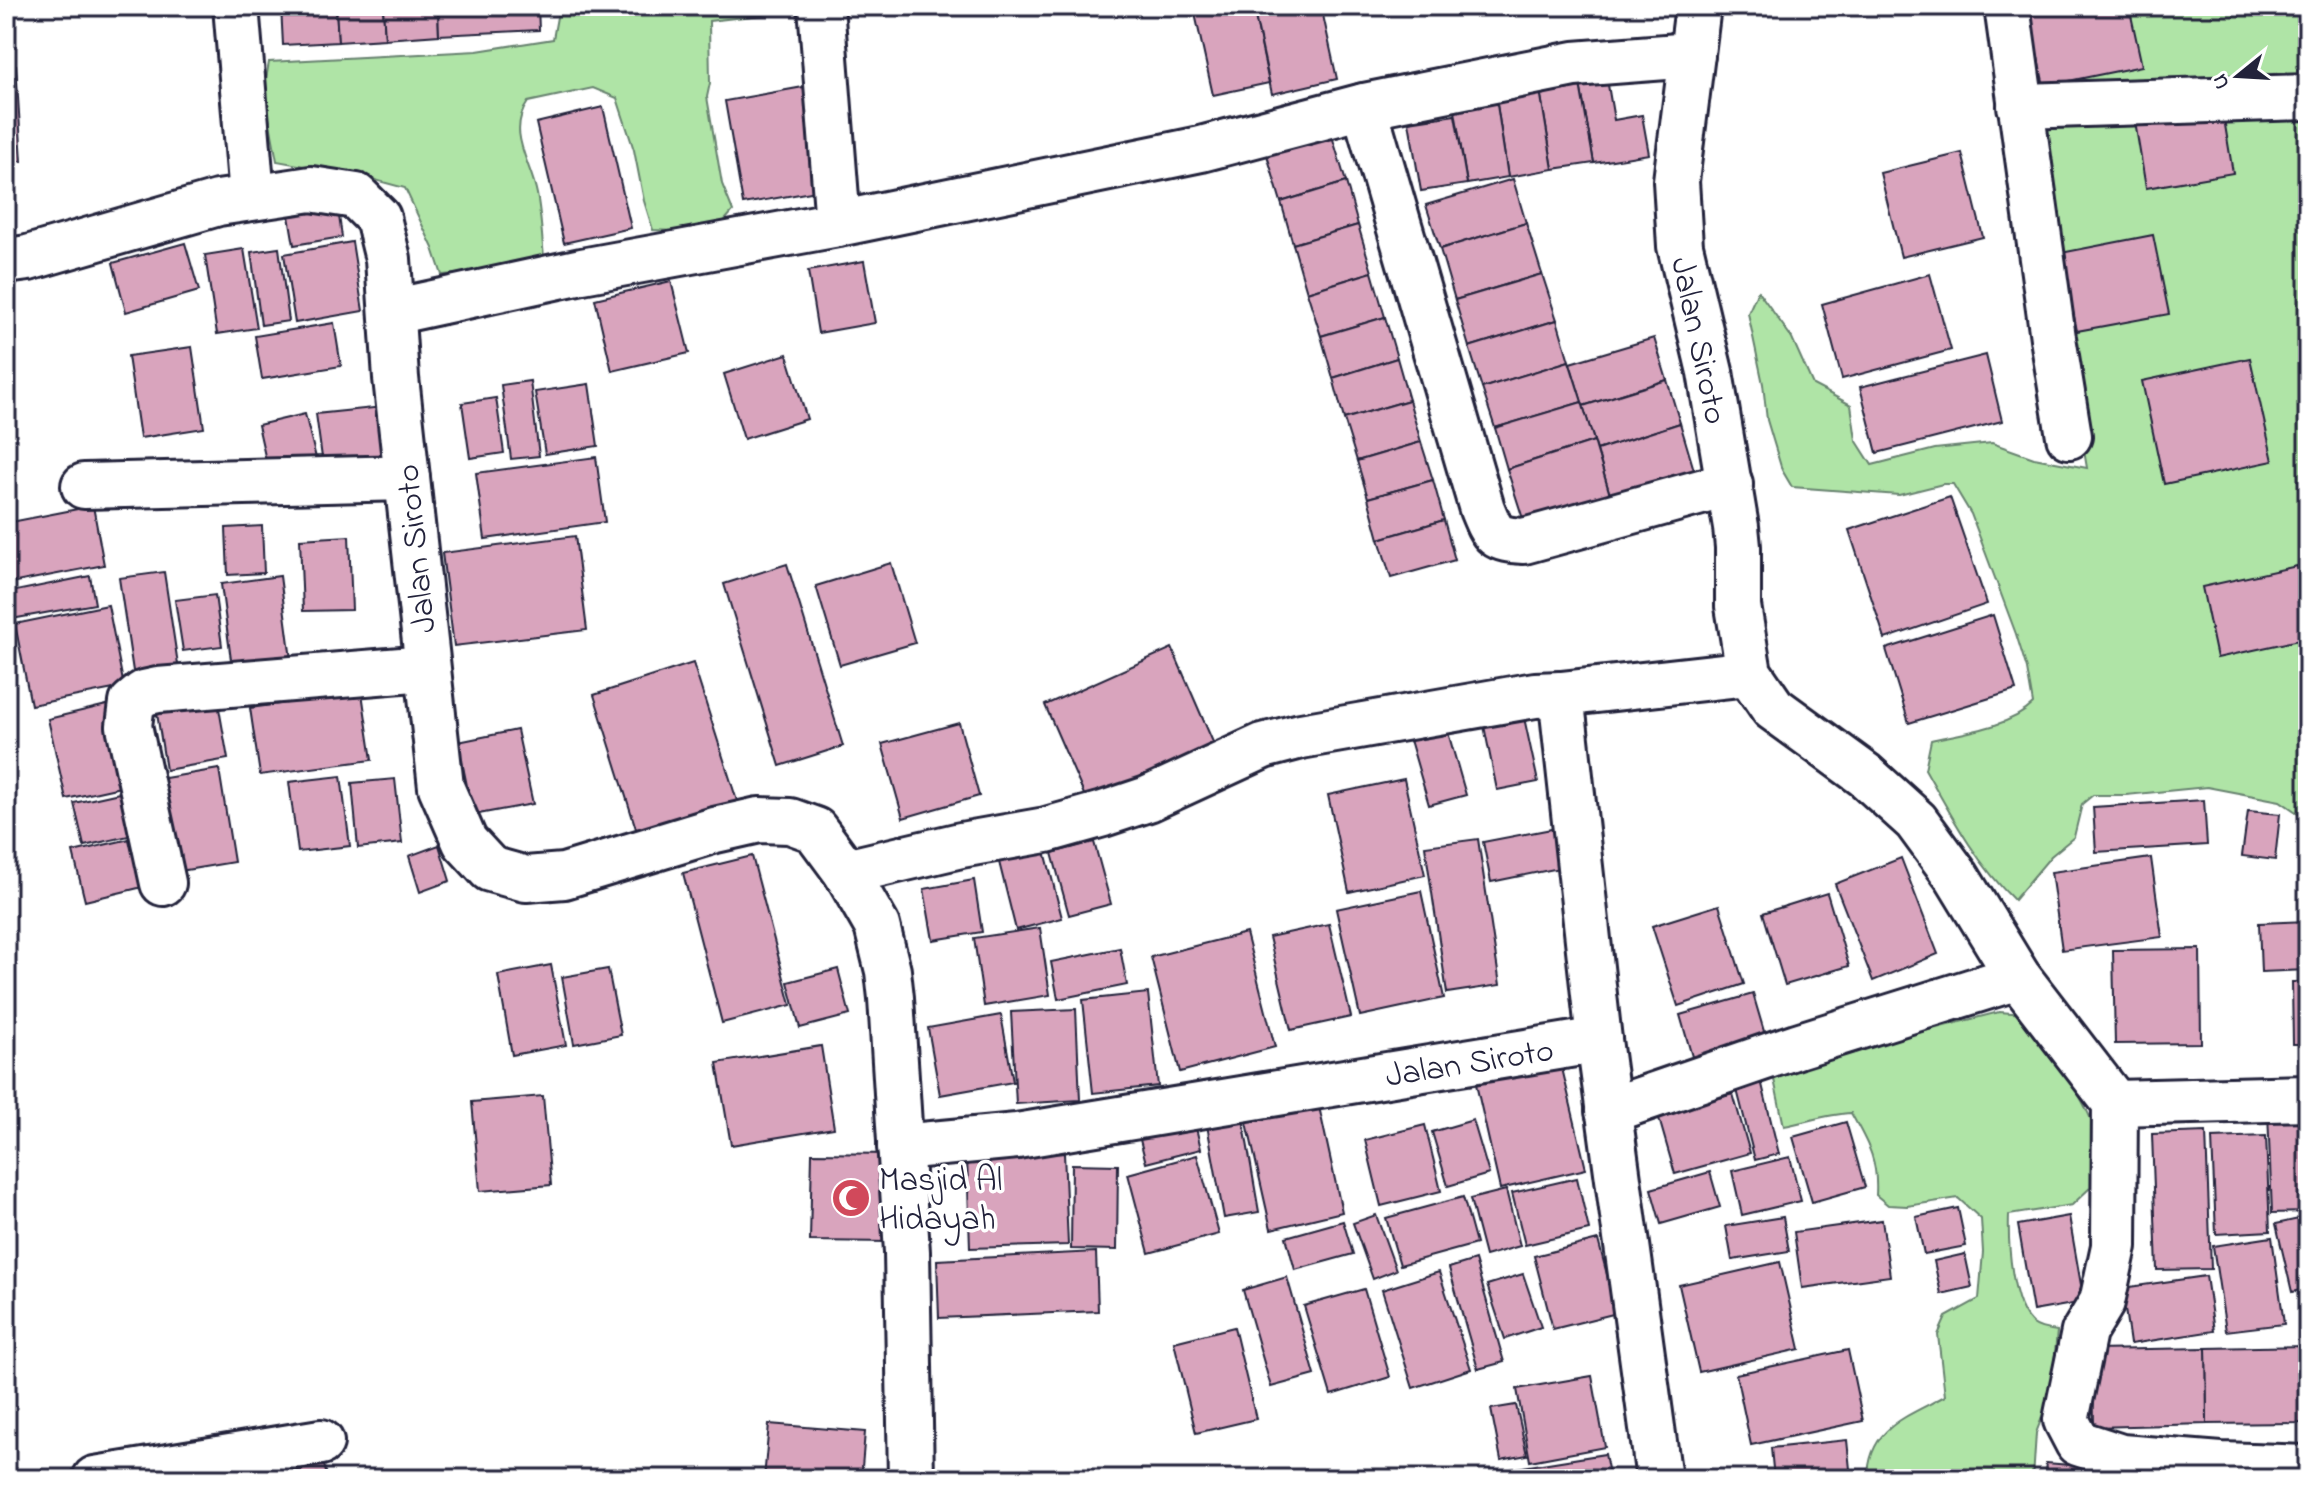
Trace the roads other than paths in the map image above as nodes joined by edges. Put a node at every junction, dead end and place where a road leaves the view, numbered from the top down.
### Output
1 (236, 6) edge
2 (821, 6) edge
3 (1698, 6) edge
4 (2007, 6) edge
5 (1692, 55) junction
6 (2308, 97) edge
7 (1364, 106) junction
8 (2020, 106) junction
9 (252, 196) junction
10 (838, 224) junction
11 (6, 261) edge
12 (392, 312) junction
13 (2069, 436) dead end
14 (407, 478) junction
15 (1730, 484) junction
16 (84, 486) dead end
17 (426, 668) junction
18 (1749, 673) junction
19 (1561, 694) junction
20 (846, 872) junction
21 (163, 883) dead end
22 (2018, 977) junction
23 (1599, 1040) junction
24 (2308, 1098) edge
25 (2115, 1103) junction
26 (1608, 1111) junction
27 (900, 1147) junction
28 (321, 1442) dead end
29 (2308, 1468) edge
30 (2221, 1472) edge
31 (95, 1479) edge
32 (911, 1479) edge
33 (1659, 1479) edge

1 - 9 street
2 - 10 street
3 - 5 street, Jalan Siroto
4 - 8 street
5 - 7 street
5 - 15 street, Jalan Siroto
6 - 8 street
7 - 10 street
7 - 15 street
8 - 13 street
9 - 11 street, Jalan Siroto
9 - 12 street, Jalan Siroto
10 - 12 street
12 - 14 street, Jalan Siroto
14 - 16 street
14 - 17 street, Jalan Siroto
15 - 18 street, Jalan Siroto
17 - 20 street, Jalan Siroto
17 - 21 street
18 - 19 street
18 - 22 street, Jalan Siroto
19 - 20 street
19 - 23 street
20 - 27 street, Jalan Siroto
22 - 25 street, Jalan Siroto
22 - 26 street
23 - 26 street, Jalan Siroto
23 - 27 street, Jalan Siroto
24 - 25 street
25 - 30 street
26 - 33 street, Jalan Siroto
27 - 32 street, Jalan Siroto
28 - 31 street
29 - 30 street

